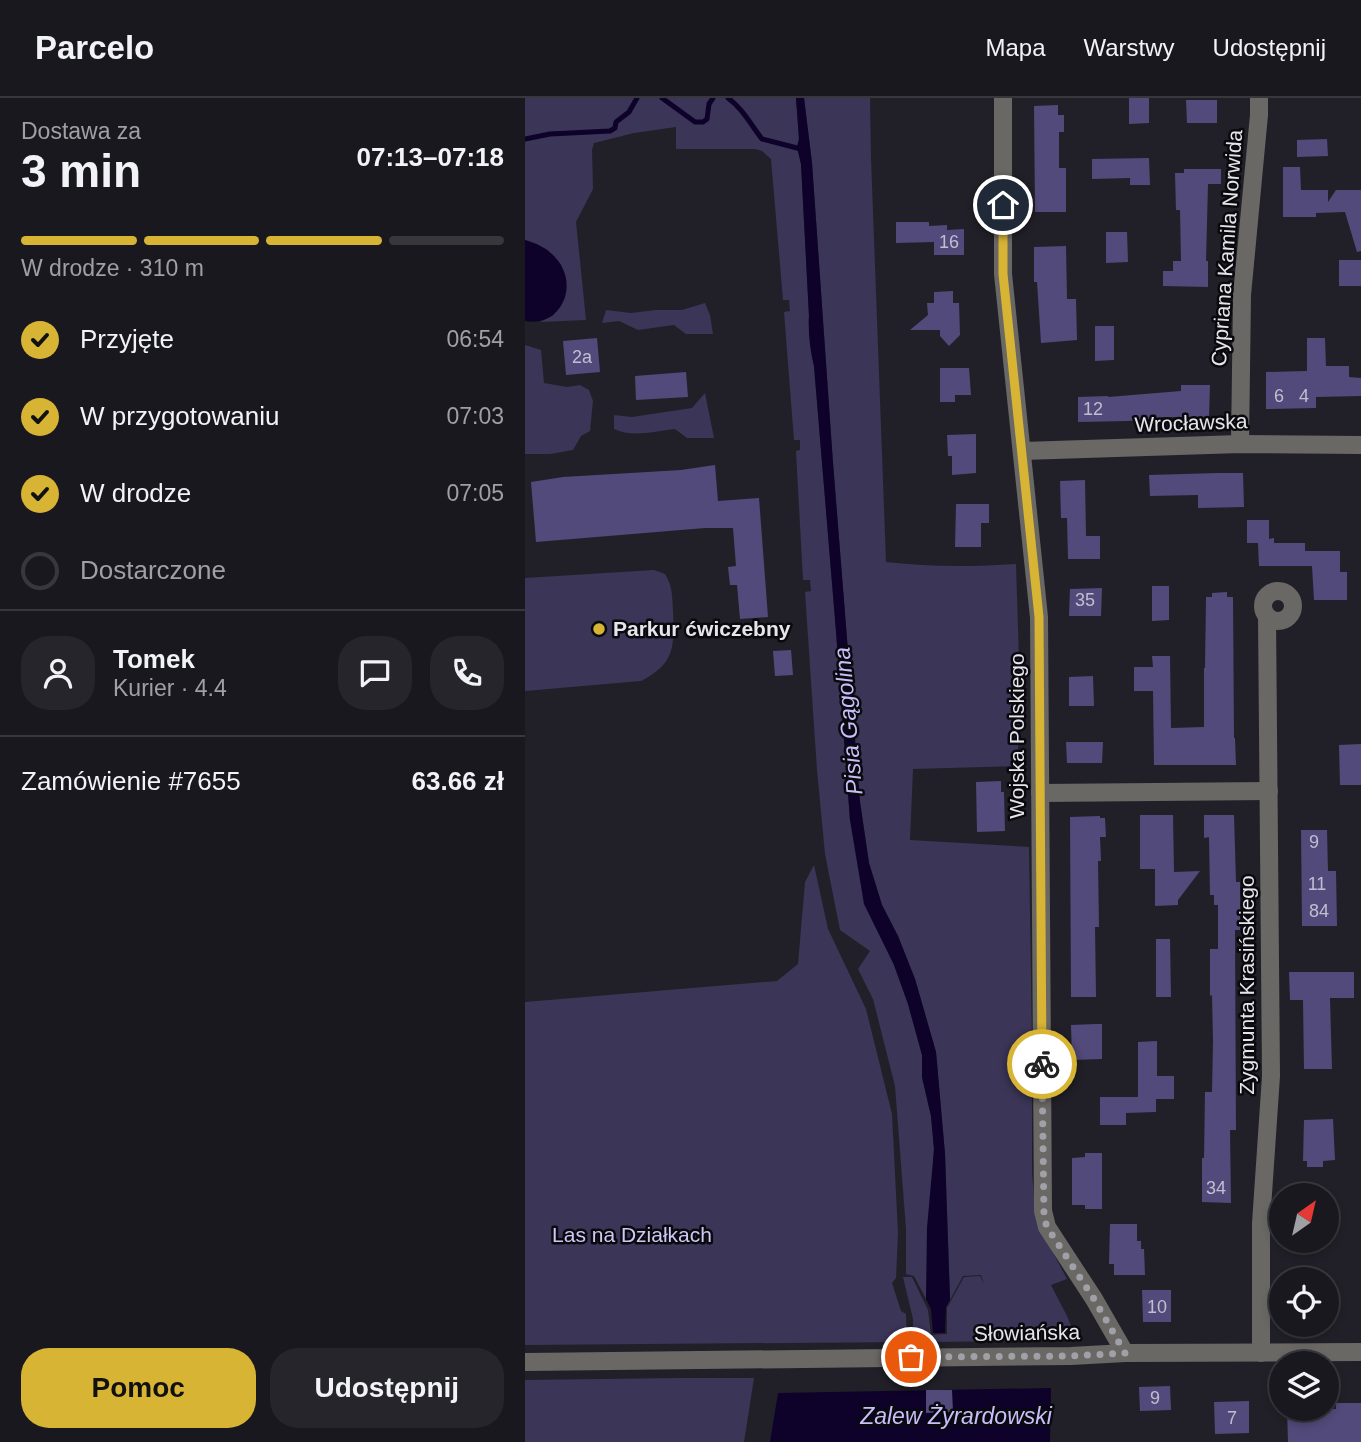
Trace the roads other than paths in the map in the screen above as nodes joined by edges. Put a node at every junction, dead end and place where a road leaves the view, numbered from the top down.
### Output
1 (1003, 98) edge
2 (1259, 98) edge
3 (1240, 444) junction
4 (1361, 445) edge
5 (1023, 452) junction
6 (1267, 616) dead end
7 (1269, 791) junction
8 (1040, 793) junction
9 (1361, 1352) edge
10 (1125, 1353) junction
11 (1261, 1353) junction
12 (525, 1362) edge

1 - 5 street, Wojska Polskiego
2 - 3 street, Cypriana Kamila Norwida
3 - 4 street, Wrocławska
3 - 5 street, Wrocławska
5 - 8 street, Wojska Polskiego
6 - 7 street, Zygmunta Krasińskiego
7 - 8 street
7 - 11 street, Zygmunta Krasińskiego
8 - 10 street, Wojska Polskiego
9 - 11 street, Słowiańska
10 - 11 street, Słowiańska
10 - 12 street, Słowiańska

